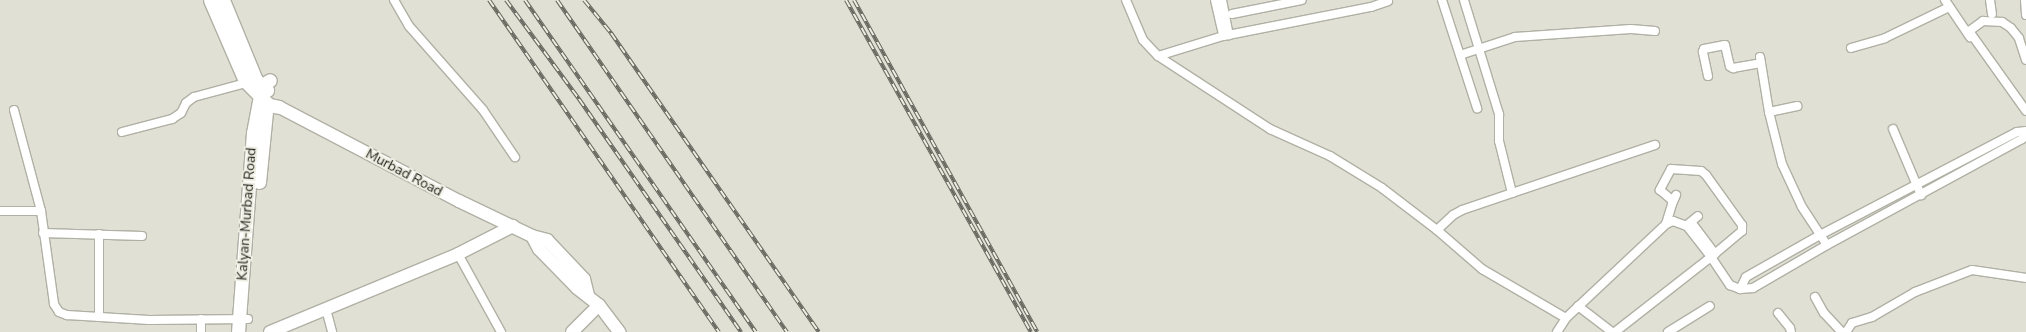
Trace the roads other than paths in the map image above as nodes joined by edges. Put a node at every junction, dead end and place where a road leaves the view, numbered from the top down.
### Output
1 (210, 0) edge
2 (223, 0) edge
3 (394, 0) edge
4 (1126, 0) edge
5 (1216, 0) edge
6 (1222, 0) edge
7 (1302, 0) edge
8 (1388, 0) edge
9 (1442, 0) edge
10 (1464, 0) edge
11 (1990, 0) edge
12 (2026, 0) edge
13 (1947, 2) edge
14 (1370, 4) edge
15 (1232, 14) dead end
16 (1992, 14) dead end
17 (2026, 15) edge
18 (1654, 31) dead end
19 (1226, 35) junction
20 (1851, 48) dead end
21 (1479, 49) junction
22 (1460, 55) junction
23 (1158, 56) junction
24 (2026, 60) edge
25 (1998, 75) junction
26 (1708, 76) dead end
27 (264, 91) junction
28 (1797, 106) dead end
29 (1477, 108) dead end
30 (14, 110) dead end
31 (2026, 111) edge
32 (1769, 112) junction
33 (2026, 119) edge
34 (1893, 129) dead end
35 (2026, 131) edge
36 (122, 132) dead end
37 (2026, 134) edge
38 (1655, 145) dead end
39 (515, 157) dead end
40 (1915, 184) junction
41 (1512, 193) junction
42 (1921, 195) junction
43 (0, 211) edge
44 (41, 211) junction
45 (1698, 216) dead end
46 (1666, 224) junction
47 (1689, 224) junction
48 (513, 226) junction
49 (1437, 230) junction
50 (43, 233) junction
51 (99, 234) junction
52 (1820, 235) junction
53 (142, 236) dead end
54 (1827, 245) junction
55 (458, 254) junction
56 (1713, 256) junction
57 (1778, 259) junction
58 (1785, 270) junction
59 (2026, 278) edge
60 (1740, 289) junction
61 (1815, 297) dead end
62 (599, 305) junction
63 (1578, 306) junction
64 (1710, 306) dead end
65 (326, 309) junction
66 (1778, 313) dead end
67 (99, 317) junction
68 (1566, 318) junction
69 (201, 319) junction
70 (244, 323) edge
71 (201, 332) edge
72 (238, 332) edge
73 (270, 332) edge
74 (332, 332) edge
75 (501, 332) edge
76 (572, 332) edge
77 (619, 332) edge
78 (1558, 332) edge
79 (1613, 332) edge
80 (1668, 332) edge
81 (1791, 332) edge
82 (1842, 332) edge
83 (1846, 332) edge

1 - 27 main road
2 - 27 main road
3 - 39 street
4 - 23 street
5 - 19 street
6 - 19 street
7 - 15 street
8 - 14 street
9 - 22 street
10 - 21 street
11 - 16 street
12 - 17 street
13 - 20 street
13 - 25 street
14 - 19 street
18 - 21 street
19 - 23 street
21 - 22 street
21 - 41 street
22 - 29 street
23 - 49 street
24 - 25 street
25 - 31 street
25 - 33 street
26 - 32 street
27 - 36 street
27 - 48 street, Murbad Road
27 - 70 main road, Kalyan-Murbad Road
28 - 32 street
30 - 44 street
32 - 52 street
34 - 40 street
35 - 40 street
37 - 42 street
38 - 41 street
40 - 42 street
40 - 52 street
41 - 49 street
42 - 54 street
43 - 44 street
44 - 50 street
45 - 47 street
46 - 47 street
46 - 56 street
46 - 63 street
47 - 56 street
48 - 55 street
48 - 62 street, Murbad Road
49 - 68 street
50 - 51 street
50 - 67 street
51 - 53 street
51 - 67 street
52 - 54 street
52 - 57 street
54 - 58 street
55 - 65 street
55 - 75 street
56 - 60 street
56 - 79 street
57 - 58 street
57 - 60 street
58 - 60 street
59 - 83 street
61 - 82 street
62 - 76 street
62 - 77 street, Murbad Road
63 - 68 street
63 - 79 street
64 - 80 street
65 - 73 street
65 - 74 street
66 - 81 street
67 - 69 street
68 - 78 street
69 - 70 street
69 - 71 street
70 - 72 main road, Kalyan-Murbad Road

